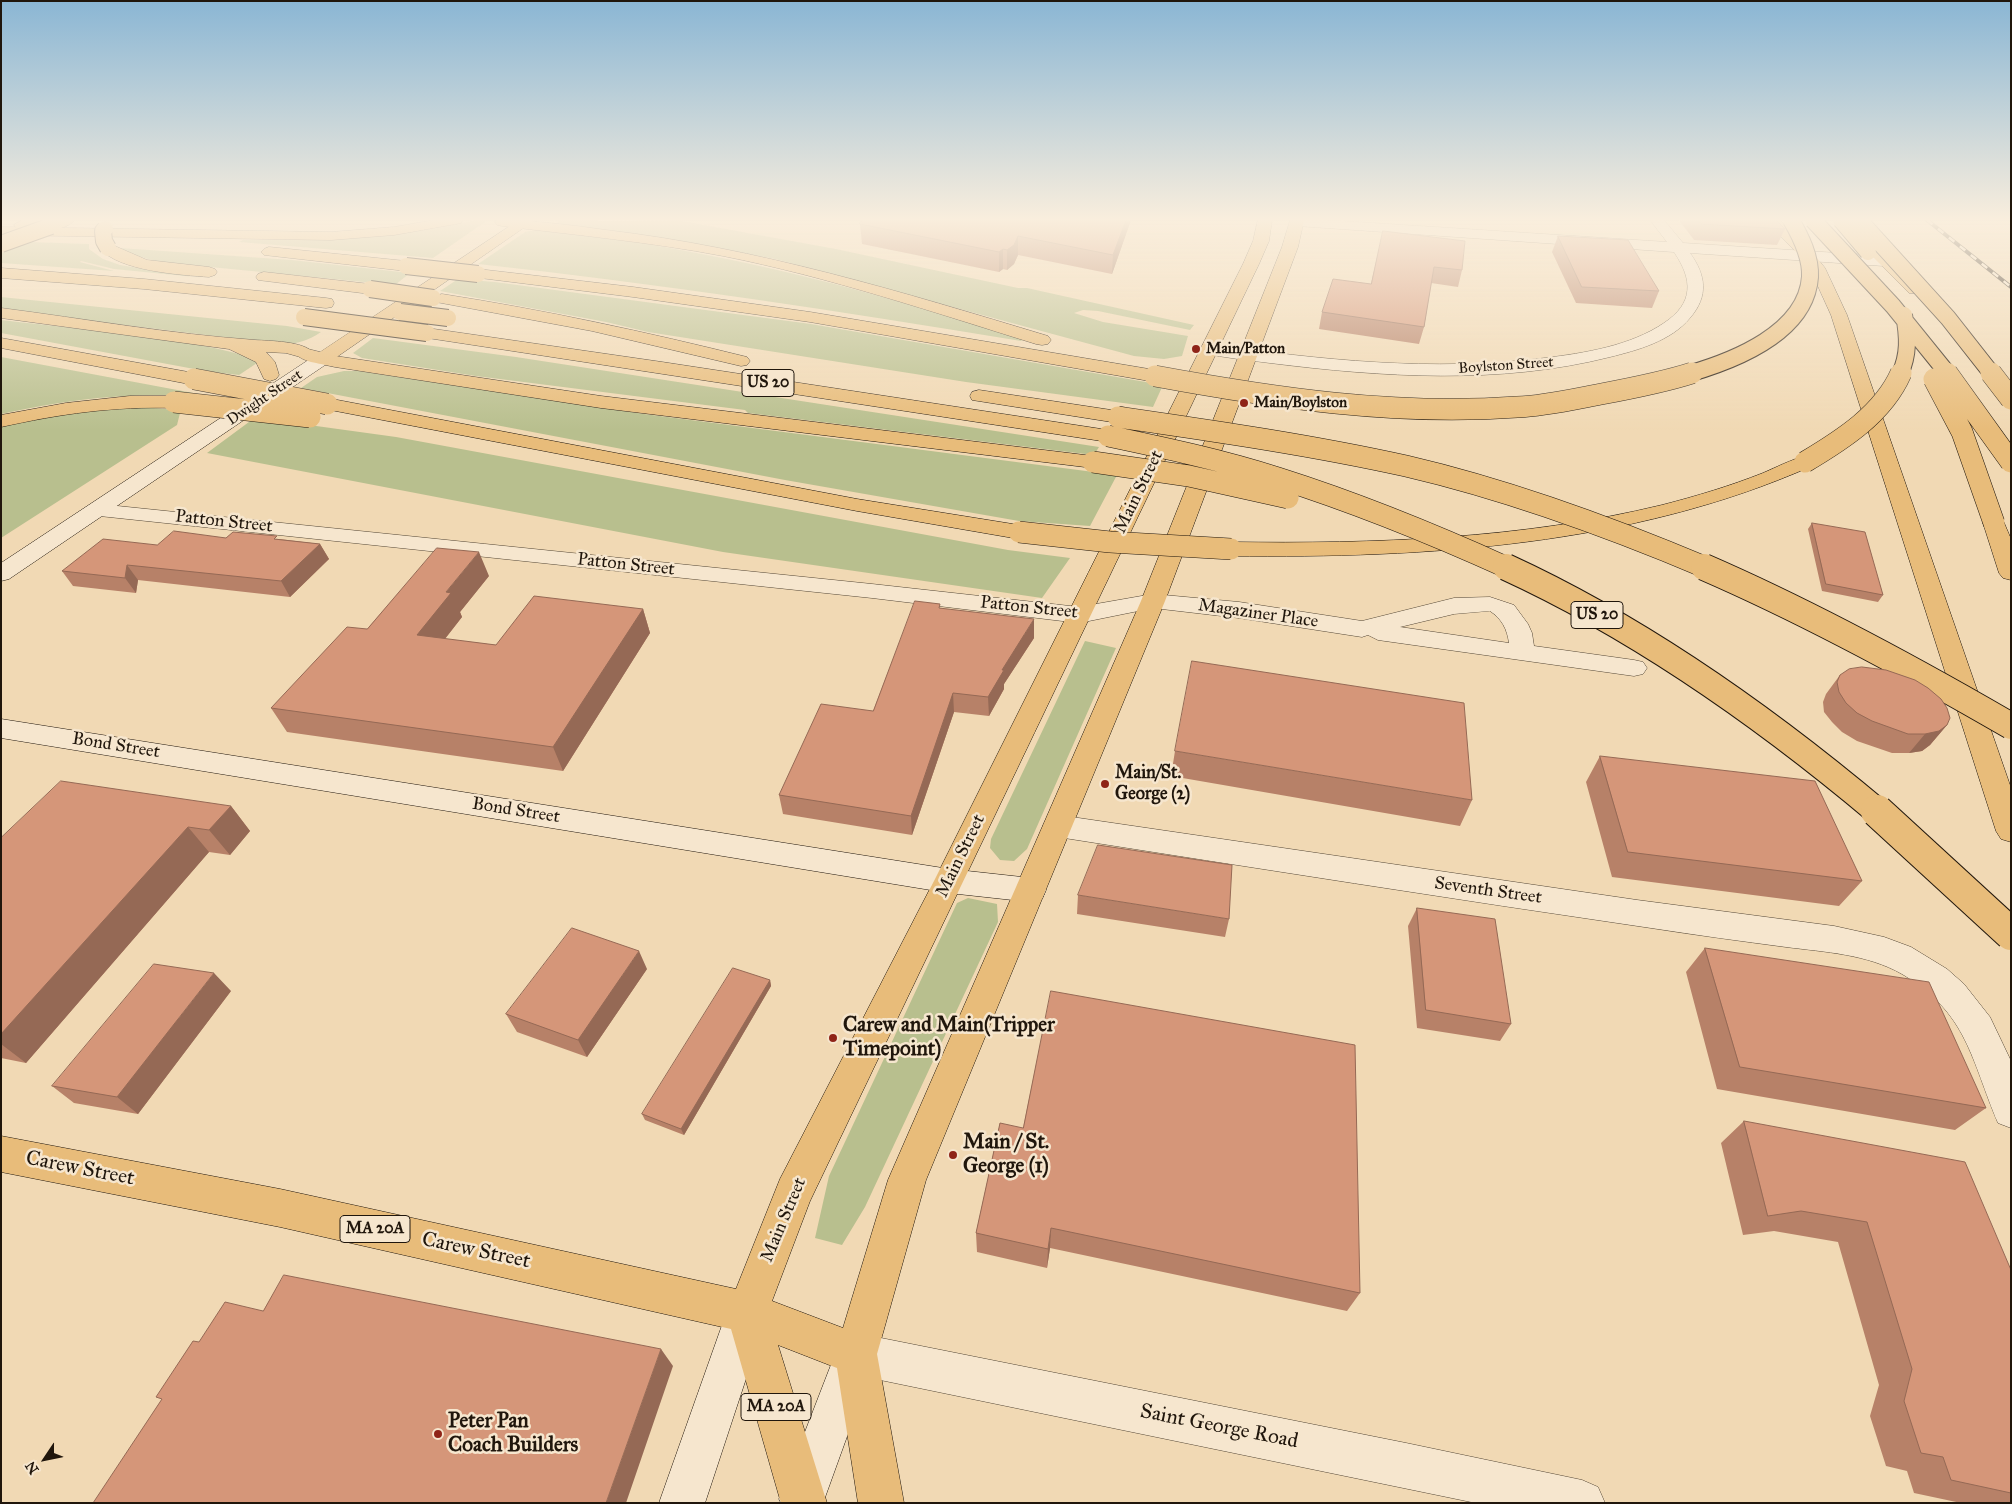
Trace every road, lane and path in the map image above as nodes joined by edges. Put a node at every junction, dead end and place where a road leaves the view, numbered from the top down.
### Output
1 (37, 290) edge
2 (198, 290) edge
3 (379, 290) edge
4 (411, 290) edge
5 (612, 290) edge
6 (872, 290) edge
7 (1238, 290) edge
8 (1274, 290) edge
9 (1695, 290) edge
10 (1806, 290) edge
11 (1828, 290) edge
12 (1877, 290) edge
13 (1879, 290) edge
14 (1892, 290) edge
15 (1915, 290) edge
16 (1924, 290) edge
17 (345, 305) dead end
18 (365, 308) dead end
19 (1, 313) edge
20 (1, 343) edge
21 (224, 343) junction
22 (1209, 349) junction
23 (1249, 355) junction
24 (313, 356) junction
25 (740, 361) junction
26 (759, 363) dead end
27 (270, 375) junction
28 (1155, 376) junction
29 (2011, 381) edge
30 (962, 394) dead end
31 (2011, 399) edge
32 (1, 421) edge
33 (1113, 426) junction
34 (608, 458) junction
35 (2011, 462) edge
36 (98, 510) junction
37 (1, 553) edge
38 (2011, 573) edge
39 (1, 574) edge
40 (1153, 601) junction
41 (1079, 615) junction
42 (1362, 629) junction
43 (1523, 653) junction
44 (1634, 668) dead end
45 (1709, 684) junction
46 (2011, 726) edge
47 (1, 728) edge
48 (1058, 826) junction
49 (2011, 831) edge
50 (949, 881) junction
51 (1031, 890) junction
52 (2011, 934) edge
53 (2011, 1111) edge
54 (1, 1154) edge
55 (747, 1312) junction
56 (856, 1354) junction
57 (803, 1501) edge
58 (682, 1503) edge
59 (881, 1503) edge
60 (1582, 1503) edge

1 - 33 main road, US 20, bridge
2 - 17 main road
3 - 25 main road, bridge
4 - 24 main road, Dwight Street
5 - 28 main road, bridge
6 - 28 main road
7 - 22 main road, Main Street
8 - 23 main road
9 - 23 street, Boylston Street
10 - 28 main road, bridge
11 - 49 main road
12 - 38 main road, bridge
13 - 35 main road, bridge
14 - 34 main road, bridge
15 - 29 main road
16 - 31 main road, bridge
18 - 25 main road, US 20, bridge
19 - 21 main road
20 - 34 main road, bridge
21 - 24 main road
21 - 27 main road
22 - 23 street, Boylston Street
22 - 41 main road, Main Street
23 - 40 main road
24 - 27 street, Dwight Street
24 - 36 street, Dwight Street
24 - 45 main road, bridge
25 - 26 main road, US 20
27 - 37 street, Dwight Street
30 - 33 main road, US 20
32 - 34 main road, bridge
33 - 45 main road, US 20, bridge
33 - 46 main road, US 20, bridge
36 - 39 street, Dwight Street
36 - 41 street, Patton Street
40 - 41 street, Patton Street
40 - 42 street, Magaziner Place
40 - 48 main road
41 - 50 main road, Main Street
42 - 43 street, Magaziner Place
42 - 43 street, Magaziner Place
43 - 44 street, Magaziner Place
45 - 52 main road, US 20, bridge
47 - 50 street, Bond Street
48 - 51 main road
48 - 53 street, Seventh Street
50 - 51 street, Bond Street
50 - 55 main road, Main Street
51 - 56 main road
54 - 55 main road, Carew Street / MA 20A
55 - 56 main road, Carew Street / MA 20A
55 - 57 main road, MA 20A
55 - 58 street, Main Street
56 - 57 street
56 - 59 main road
56 - 60 street, Saint George Road

